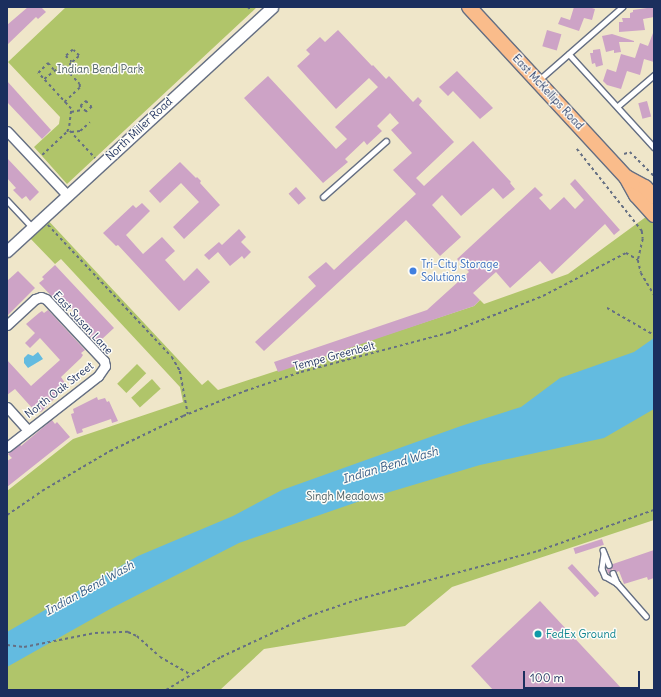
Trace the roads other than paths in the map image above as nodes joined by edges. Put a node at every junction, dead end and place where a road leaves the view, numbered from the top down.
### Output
1 (272, 7) edge
2 (469, 7) edge
3 (622, 7) edge
4 (569, 54) junction
5 (654, 75) edge
6 (538, 81) junction
7 (618, 106) junction
8 (7, 131) edge
9 (386, 141) dead end
10 (654, 147) edge
11 (626, 176) junction
12 (67, 196) junction
13 (654, 196) edge
14 (323, 197) dead end
15 (7, 200) edge
16 (654, 215) edge
17 (33, 228) junction
18 (7, 252) edge
19 (7, 325) edge
20 (105, 366) joint
21 (7, 407) edge
22 (28, 430) junction
23 (7, 447) edge
24 (609, 565) dead end
25 (613, 574) dead end
26 (617, 584) junction
27 (646, 616) dead end

1 - 12 street, North Miller Road
2 - 6 main road, East McKellips Road
3 - 4 lane
4 - 6 lane
4 - 7 lane
5 - 7 lane
6 - 11 main road, East McKellips Road
7 - 10 lane
8 - 12 street
9 - 14 lane
11 - 13 main road, East McKellips Road
11 - 16 main road, East McKellips Road
12 - 17 street, North Miller Road
15 - 17 lane
17 - 18 street, North Miller Road
19 - 20 street, East Susan Lane
20 - 22 street, North Oak Street
21 - 22 street
22 - 23 street, North Oak Street
24 - 26 lane
25 - 26 lane
26 - 27 lane

